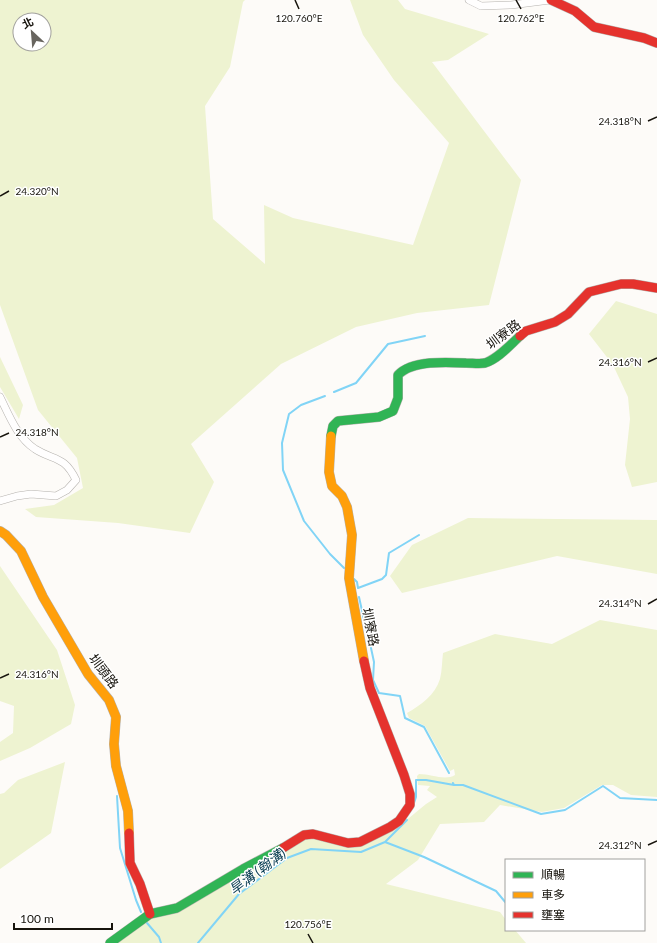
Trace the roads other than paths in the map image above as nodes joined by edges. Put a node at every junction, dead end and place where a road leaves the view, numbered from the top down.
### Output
1 (469, 0) edge
2 (551, 0) edge
3 (657, 43) edge
4 (657, 288) edge
5 (0, 397) edge
6 (0, 501) edge
7 (0, 531) edge
8 (150, 914) junction
9 (110, 943) edge

1 - 2 street
2 - 3 street
4 - 8 street, 圳寮路
5 - 6 street
7 - 8 street, 圳頭路
8 - 9 street, 圳寮路

